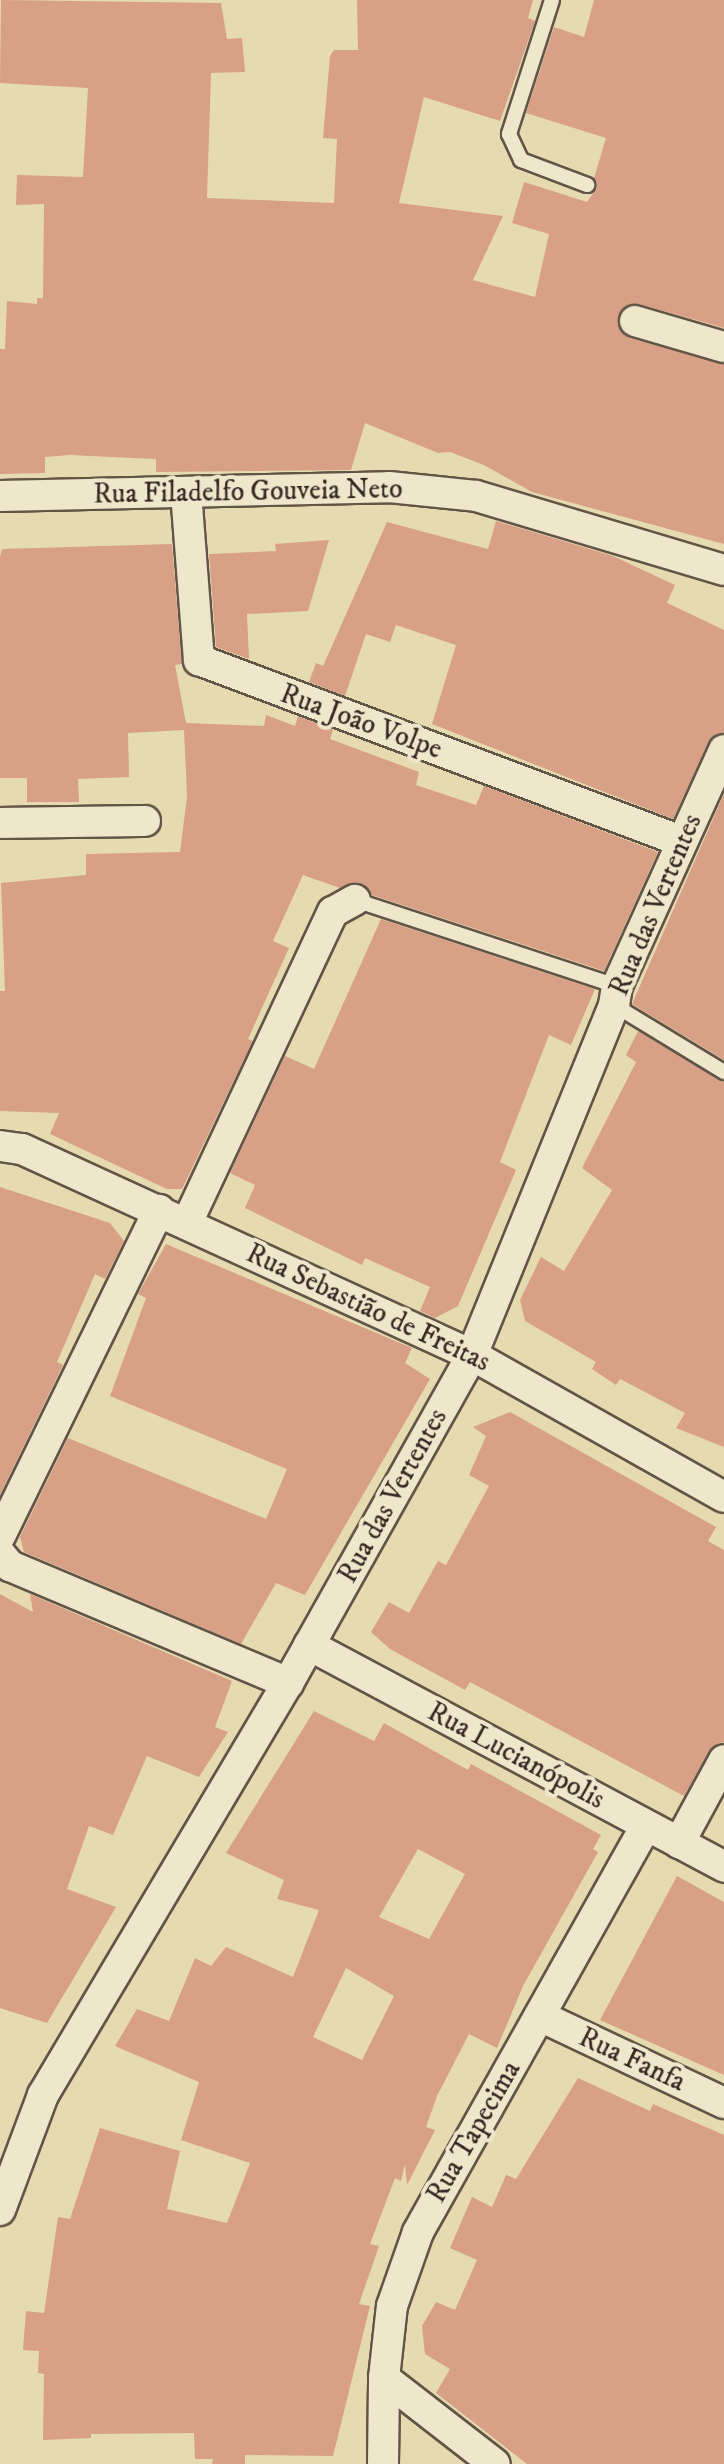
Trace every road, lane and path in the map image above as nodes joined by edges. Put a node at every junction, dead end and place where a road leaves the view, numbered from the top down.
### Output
1 (552, 0) edge
2 (587, 185) dead end
3 (635, 321) dead end
4 (724, 347) edge
5 (186, 492) junction
6 (0, 496) edge
7 (724, 570) edge
8 (724, 750) edge
9 (145, 821) dead end
10 (0, 823) edge
11 (681, 841) junction
12 (355, 900) joint
13 (616, 995) junction
14 (724, 1072) edge
15 (0, 1146) edge
16 (159, 1210) junction
17 (187, 1223) junction
18 (472, 1355) junction
19 (724, 1497) edge
20 (0, 1536) edge
21 (0, 1554) edge
22 (309, 1645) junction
23 (288, 1683) junction
24 (724, 1760) edge
25 (646, 1826) junction
26 (679, 1843) junction
27 (724, 1867) edge
28 (540, 2016) junction
29 (724, 2103) edge
30 (0, 2210) edge
31 (384, 2378) junction
32 (383, 2464) edge
33 (495, 2464) edge

1 - 2 lane
3 - 4 street
5 - 6 street, Rua Filadelfo Gouveia Neto
5 - 7 street, Rua Filadelfo Gouveia Neto
5 - 11 street, Rua João Volpe
8 - 11 street, Rua das Vertentes
9 - 10 street
11 - 13 street, Rua das Vertentes
12 - 13 lane
12 - 17 street
13 - 14 lane
13 - 18 street, Rua das Vertentes
15 - 16 street, Rua Sebastião de Freitas
16 - 17 street, Rua Sebastião de Freitas
16 - 20 street
17 - 18 street, Rua Sebastião de Freitas
18 - 19 street, Rua Sebastião de Freitas
18 - 22 street, Rua das Vertentes
21 - 23 street
22 - 23 street, Rua das Vertentes
22 - 25 street, Rua Lucianópolis
23 - 30 street, Rua das Vertentes
24 - 26 street
25 - 26 street, Rua Lucianópolis
25 - 28 street, Rua Tapecima
26 - 27 street, Rua Lucianópolis
28 - 29 street, Rua Fanfa
28 - 31 street, Rua Tapecima
31 - 32 street, Rua Tapecima
31 - 33 street

